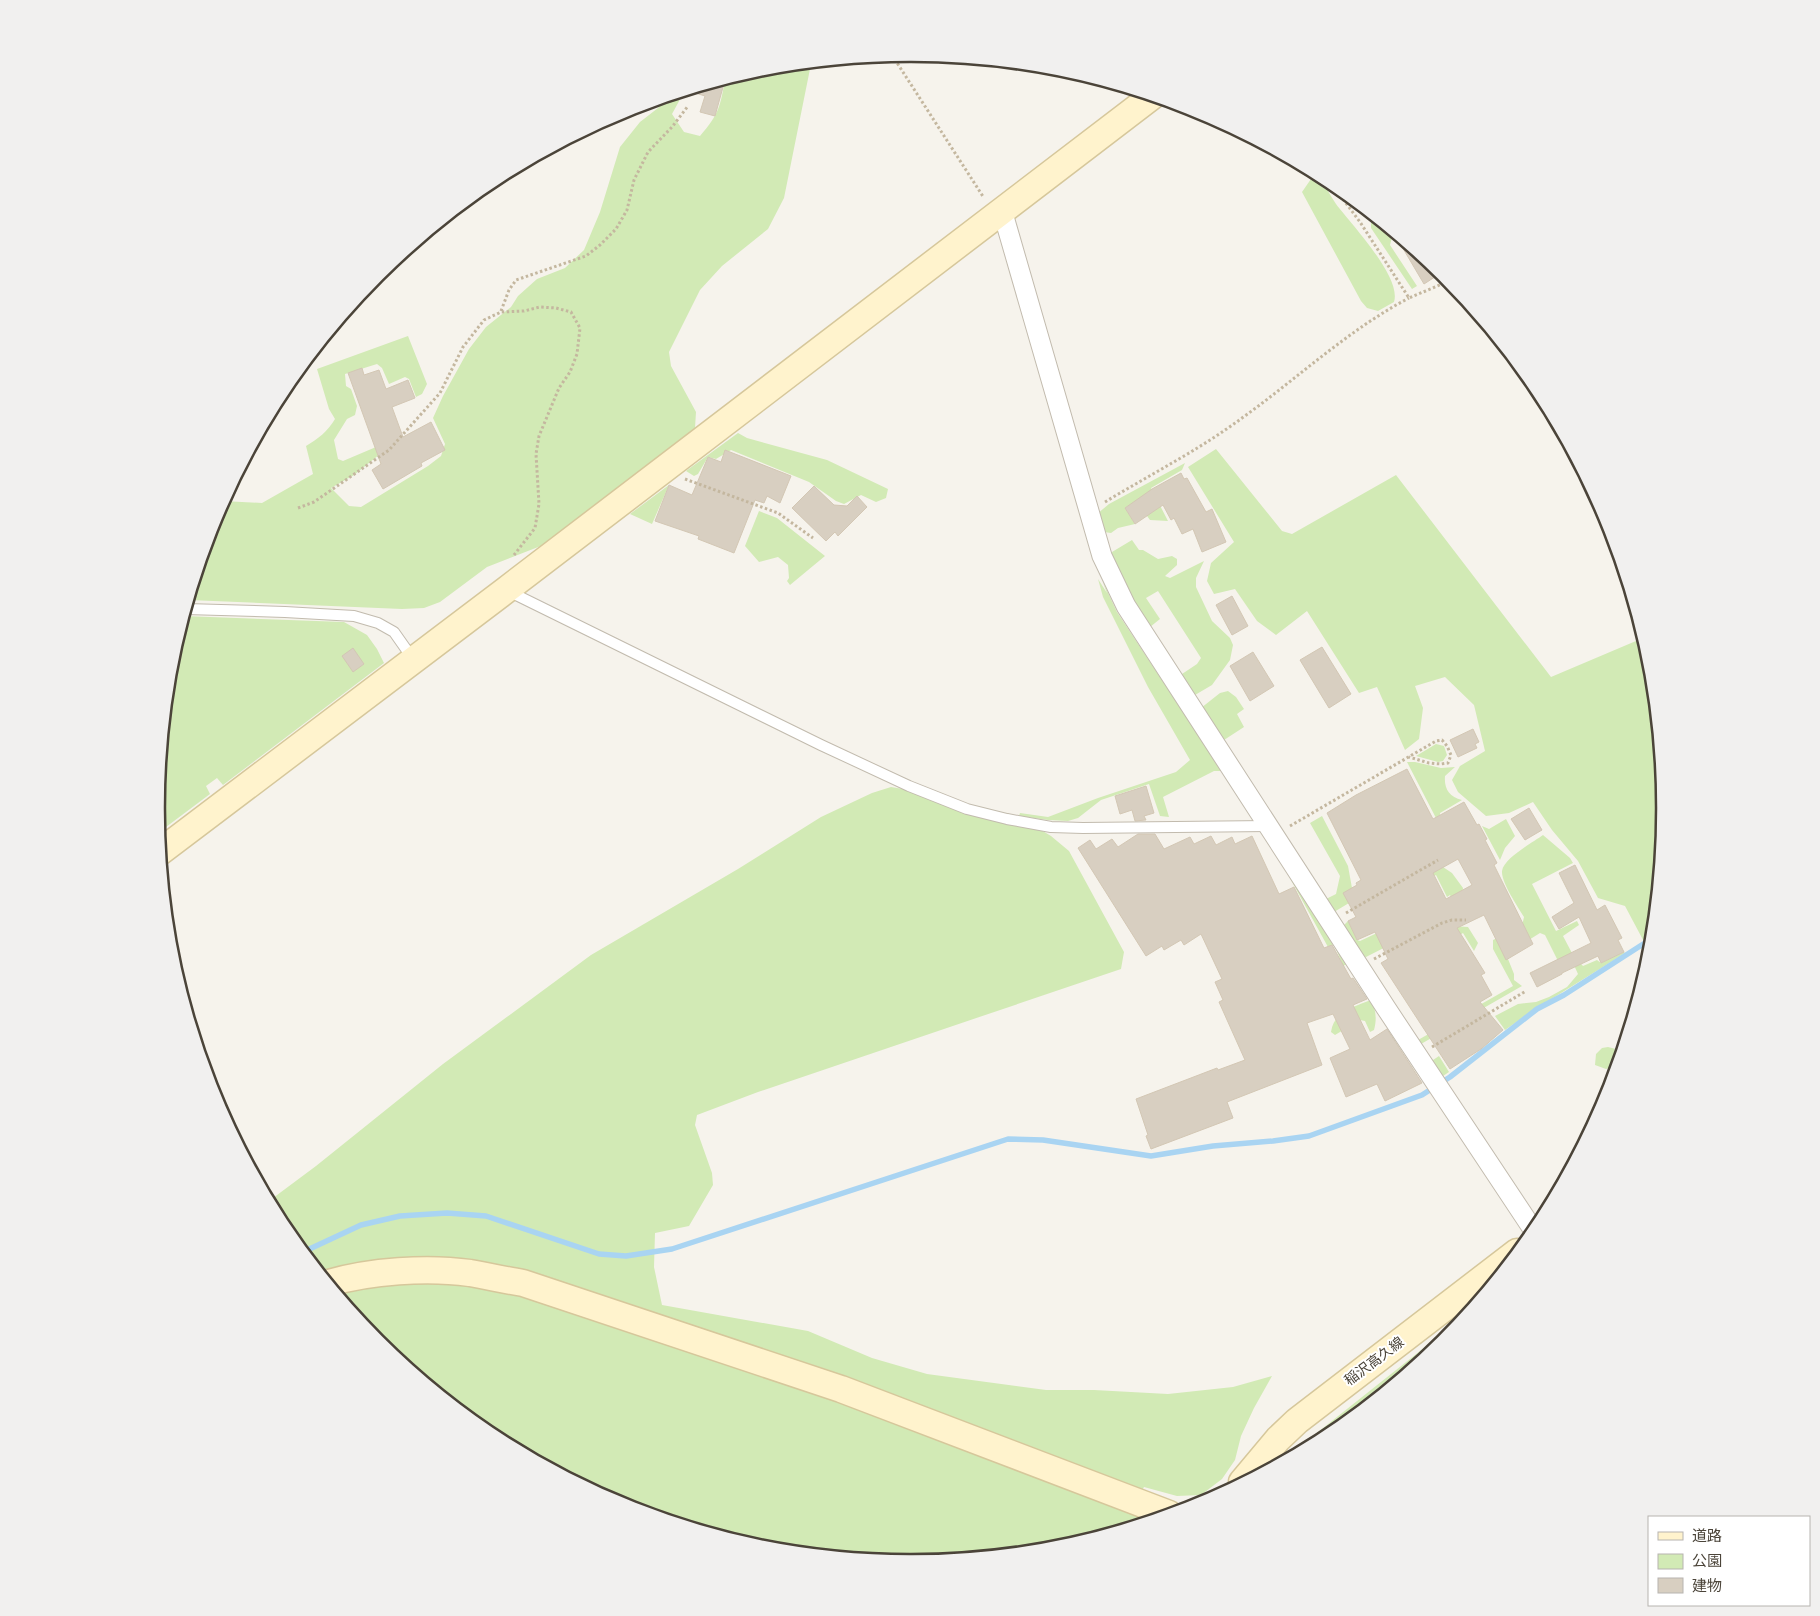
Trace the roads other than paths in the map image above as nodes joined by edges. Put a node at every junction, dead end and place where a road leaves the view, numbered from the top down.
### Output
1 (1145, 101) edge
2 (998, 213) junction
3 (506, 590) junction
4 (192, 609) edge
5 (414, 660) junction
6 (1271, 831) junction
7 (166, 848) edge
8 (1529, 1224) edge
9 (1496, 1268) edge
10 (335, 1281) edge
11 (1251, 1471) edge
12 (1160, 1510) edge

1 - 2 street
2 - 3 street
2 - 6 street
3 - 5 street
3 - 6 lane
4 - 5 lane
5 - 7 street
6 - 8 street
9 - 11 street, 稲沢高久線
10 - 12 street

